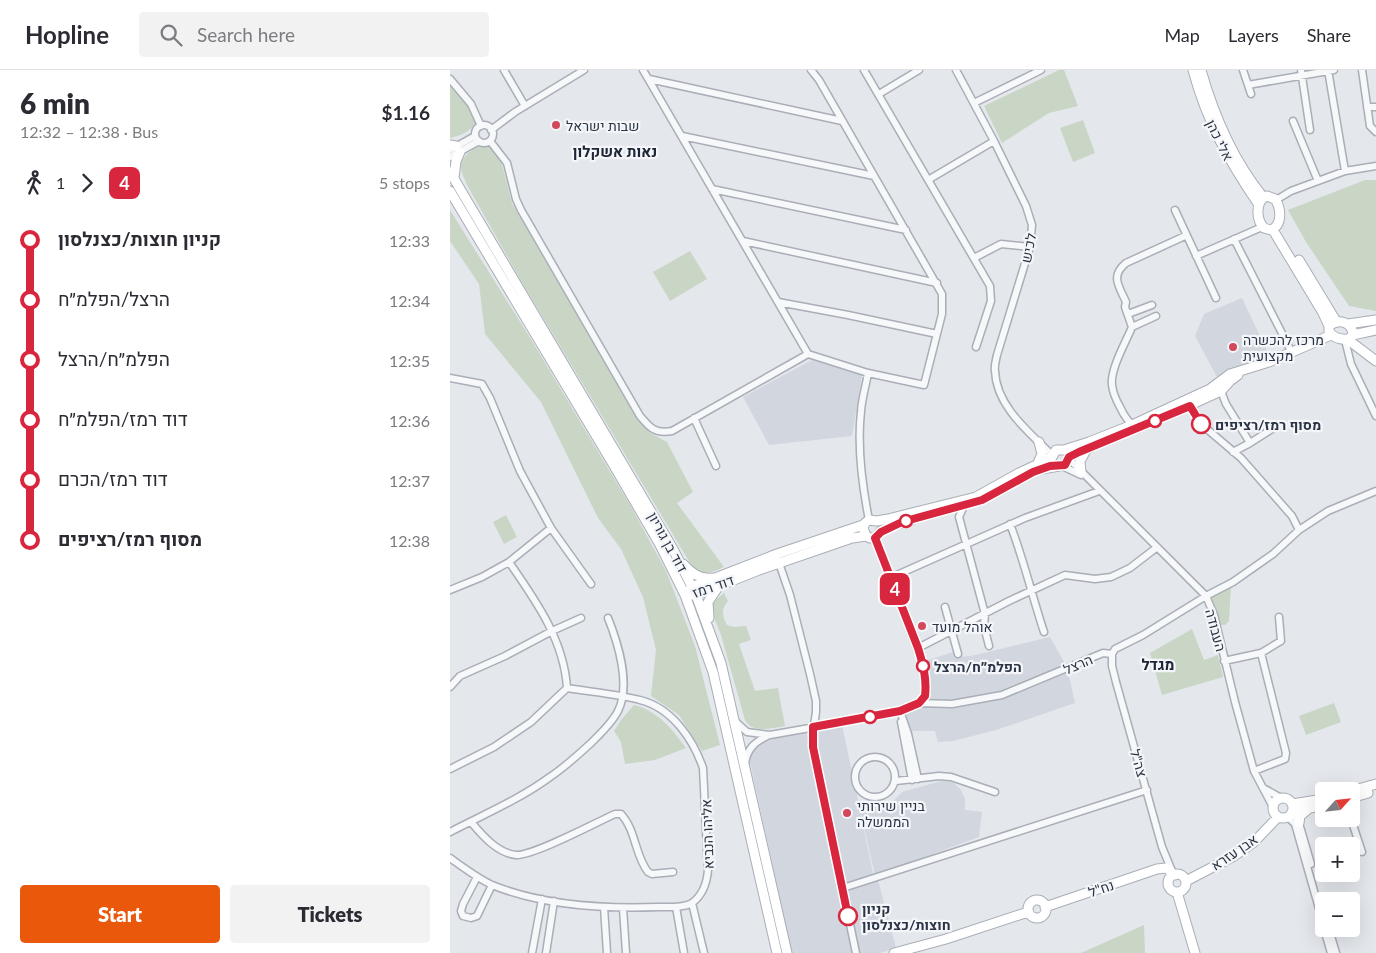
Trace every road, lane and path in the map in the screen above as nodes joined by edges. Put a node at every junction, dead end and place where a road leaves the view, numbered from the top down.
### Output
1 (504, 70) edge
2 (584, 70) edge
3 (643, 70) edge
4 (811, 70) edge
5 (864, 70) edge
6 (919, 70) edge
7 (956, 70) edge
8 (1041, 70) edge
9 (1193, 70) edge
10 (1201, 70) edge
11 (1243, 70) edge
12 (1330, 70) edge
13 (1362, 70) edge
14 (1302, 73) edge
15 (450, 79) edge
16 (649, 79) junction
17 (1248, 85) junction
18 (879, 94) junction
19 (1251, 94) dead end
20 (974, 103) junction
21 (525, 106) junction
22 (1367, 107) junction
23 (1376, 107) edge
24 (842, 121) junction
25 (1293, 121) dead end
26 (481, 126) junction
27 (491, 130) junction
28 (1310, 130) dead end
29 (1376, 132) edge
30 (682, 136) junction
31 (477, 138) junction
32 (490, 141) junction
33 (994, 141) junction
34 (454, 148) edge
35 (450, 157) edge
36 (1376, 166) edge
37 (1345, 170) junction
38 (452, 175) edge
39 (874, 176) junction
40 (928, 180) junction
41 (1318, 181) junction
42 (712, 189) junction
43 (450, 191) edge
44 (1276, 200) junction
45 (1261, 201) junction
46 (1175, 210) dead end
47 (1262, 227) junction
48 (1276, 228) junction
49 (906, 230) junction
50 (1185, 236) junction
51 (1234, 239) junction
52 (743, 241) junction
53 (1030, 247) junction
54 (1196, 256) junction
55 (974, 258) junction
56 (937, 283) junction
57 (1216, 298) dead end
58 (778, 302) junction
59 (1152, 305) dead end
60 (1156, 316) dead end
61 (1131, 320) junction
62 (1376, 320) edge
63 (1348, 324) junction
64 (1332, 327) junction
65 (1376, 330) edge
66 (937, 334) junction
67 (1349, 338) junction
68 (976, 347) dead end
69 (1292, 353) junction
70 (808, 354) junction
71 (1376, 354) edge
72 (1376, 361) edge
73 (1247, 370) junction
74 (868, 372) junction
75 (450, 378) edge
76 (1221, 391) junction
77 (1189, 403) junction
78 (1376, 416) edge
79 (694, 418) junction
80 (1134, 427) junction
81 (1272, 429) dead end
82 (1027, 430) junction
83 (1039, 442) junction
84 (1250, 442) junction
85 (1087, 448) junction
86 (1233, 452) junction
87 (1060, 457) junction
88 (1037, 465) junction
89 (716, 466) dead end
90 (1081, 472) junction
91 (1094, 486) junction
92 (1099, 491) junction
93 (1376, 491) edge
94 (964, 506) junction
95 (870, 522) junction
96 (1010, 524) junction
97 (551, 528) junction
98 (1299, 530) junction
99 (874, 535) junction
100 (967, 544) junction
101 (1156, 548) junction
102 (676, 555) junction
103 (778, 559) junction
104 (509, 562) junction
105 (890, 578) junction
106 (718, 582) junction
107 (591, 584) dead end
108 (450, 590) edge
109 (694, 591) junction
110 (1031, 591) junction
111 (685, 595) junction
112 (1206, 596) junction
113 (944, 607) dead end
114 (985, 614) junction
115 (1279, 617) dead end
116 (580, 618) dead end
117 (608, 618) dead end
118 (552, 631) junction
119 (952, 631) junction
120 (1044, 632) dead end
121 (711, 633) junction
122 (990, 646) dead end
123 (918, 648) junction
124 (1261, 653) junction
125 (958, 654) dead end
126 (1112, 654) junction
127 (1224, 661) junction
128 (450, 685) edge
129 (567, 688) junction
130 (622, 697) junction
131 (919, 703) junction
132 (900, 711) junction
133 (735, 721) junction
134 (813, 727) junction
135 (770, 735) junction
136 (450, 769) edge
137 (745, 769) junction
138 (1254, 771) junction
139 (915, 779) junction
140 (896, 781) junction
141 (1376, 784) edge
142 (1262, 787) junction
143 (1360, 788) edge
144 (1147, 790) junction
145 (1376, 790) edge
146 (995, 792) dead end
147 (1360, 795) edge
148 (1281, 798) joint
149 (1315, 802) edge
150 (1315, 807) edge
151 (1311, 808) junction
152 (1284, 811) junction
153 (470, 822) junction
154 (1299, 823) junction
155 (1354, 828) edge
156 (450, 832) edge
157 (1362, 852) dead end
158 (450, 858) edge
159 (673, 872) dead end
160 (477, 877) junction
161 (1177, 877) junction
162 (492, 885) junction
163 (843, 888) junction
164 (1177, 892) junction
165 (1319, 892) edge
166 (1315, 896) edge
167 (542, 899) junction
168 (554, 902) junction
169 (692, 903) junction
170 (604, 907) junction
171 (676, 907) junction
172 (623, 908) junction
173 (1327, 937) edge
174 (1331, 937) edge
175 (946, 939) junction
176 (532, 953) edge
177 (546, 953) edge
178 (607, 953) edge
179 (626, 953) edge
180 (684, 953) edge
181 (704, 953) edge
182 (777, 953) edge
183 (787, 953) edge
184 (856, 953) edge
185 (894, 953) edge
186 (915, 953) edge
187 (1195, 953) edge
188 (1331, 953) edge
189 (1336, 953) edge

1 - 21 street
2 - 21 street
3 - 16 street
4 - 24 street
5 - 18 street
6 - 18 street
7 - 20 street, לכיש
8 - 20 street
9 - 45 street, אלי כהן
10 - 45 street, אלי כהן
11 - 17 street
12 - 14 street
12 - 37 street
13 - 22 street
14 - 17 street
14 - 28 street
15 - 26 street
16 - 24 street
16 - 30 street
17 - 19 street
18 - 40 street
20 - 33 street, לכיש
21 - 27 street
22 - 23 street
22 - 29 street
24 - 39 street
25 - 41 street
26 - 27 street
26 - 31 street
27 - 32 street
30 - 39 street
30 - 42 street
31 - 32 street
31 - 34 street
32 - 79 street
33 - 40 street
33 - 53 street, לכיש
34 - 35 street
34 - 38 street
36 - 37 street
37 - 41 street
38 - 102 street, דוד בן גוריון
39 - 49 street
40 - 55 street
41 - 44 street
42 - 49 street
42 - 52 street
43 - 111 street, דוד בן גוריון
44 - 45 street
44 - 48 street
45 - 47 street
46 - 50 street
47 - 48 street
47 - 51 street
48 - 64 street
49 - 56 street
50 - 54 street
50 - 61 street
51 - 54 street
51 - 69 street
52 - 56 street
52 - 58 street
53 - 55 street
53 - 82 street, לכיש
54 - 57 street
55 - 68 street
56 - 66 street
58 - 66 street
58 - 70 street
59 - 61 street
60 - 61 street
61 - 80 street
62 - 63 street
63 - 64 street
63 - 67 street
64 - 67 street
64 - 69 street, דוד רמז
65 - 67 street
66 - 74 street
67 - 71 street
67 - 72 street
67 - 78 street
69 - 73 street, דוד רמז
70 - 74 street
70 - 79 street
73 - 76 street, דוד רמז
73 - 77 street, דוד רמז
74 - 95 street
75 - 97 street
76 - 77 street, דוד רמז
76 - 84 street
77 - 80 street, דוד רמז
77 - 86 street
79 - 89 street
80 - 85 street, דוד רמז
80 - 87 street, דוד רמז
81 - 84 street
82 - 83 street, לכיש
82 - 87 street, לכיש
83 - 87 street, לכיש
83 - 88 street
84 - 86 street
85 - 87 street, דוד רמז
85 - 90 street
86 - 98 street
87 - 88 street, דוד רמז
87 - 90 street, העבודה
87 - 91 street, העבודה
87 - 94 street, דוד רמז
88 - 95 street, דוד רמז
90 - 91 street, העבודה
91 - 92 street, העבודה
92 - 96 street
92 - 101 street, העבודה
93 - 98 street, הרצל
94 - 99 street, דוד רמז
94 - 100 street
95 - 99 street
95 - 99 street
95 - 103 street, דוד רמז
96 - 100 street
96 - 110 street
97 - 104 street
97 - 107 street
98 - 112 street, הרצל
99 - 103 street, דוד רמז
99 - 105 street
100 - 105 street
100 - 114 street
101 - 110 street
101 - 112 street, העבודה
102 - 106 street
102 - 109 street, דוד בן גוריון
103 - 106 street, דוד רמז
103 - 134 street
104 - 108 street
104 - 118 street
105 - 123 street
106 - 109 street, דוד רמז
106 - 121 street
109 - 111 street, דוד רמז
109 - 121 street, דוד בן גוריון
110 - 114 street
110 - 120 street
111 - 182 street, דוד בן גוריון
112 - 126 street, הרצל
112 - 127 street, העבודה
113 - 119 street
114 - 119 street
114 - 122 street
115 - 124 street
116 - 118 street
117 - 130 street
118 - 128 street
118 - 129 street
119 - 123 street
119 - 125 street
121 - 133 street, דוד בן גוריון
123 - 131 street
124 - 127 street
124 - 138 street
126 - 131 street, הרצל
126 - 144 street, צה"ל
127 - 138 street, העבודה
129 - 130 street, אליהו הנביא
129 - 136 street
130 - 153 street
130 - 169 street, אליהו הנביא
131 - 132 street, הרצל
132 - 134 street, הרצל
132 - 139 street
133 - 135 street, הרצל
133 - 137 street, דוד בן גוריון
134 - 135 street, הרצל
134 - 163 street
135 - 137 street, הרצל
137 - 183 street, דוד בן גוריון
138 - 142 street, העבודה
139 - 140 street
139 - 146 street
140 - 140 street
141 - 143 street
142 - 148 street
142 - 152 street, העבודה
144 - 161 street, צה"ל
144 - 163 street
145 - 147 street
148 - 152 street
149 - 152 street
150 - 151 street
151 - 152 street
151 - 154 street
152 - 154 street, העבודה
152 - 161 street, אבן עזרא
152 - 166 street, העבודה
153 - 156 street
153 - 159 street
154 - 165 street, העבודה
155 - 157 street
158 - 160 street
160 - 162 street
160 - 162 street
161 - 164 street
161 - 164 street
161 - 175 street, נח"ל
162 - 167 street
163 - 184 street
164 - 187 street
167 - 168 street
167 - 176 street
168 - 170 street
168 - 177 street
169 - 171 street
169 - 181 street
170 - 172 street
170 - 178 street
171 - 172 street
171 - 180 street
172 - 179 street
173 - 188 street, העבודה
174 - 189 street
175 - 185 street
175 - 186 street

